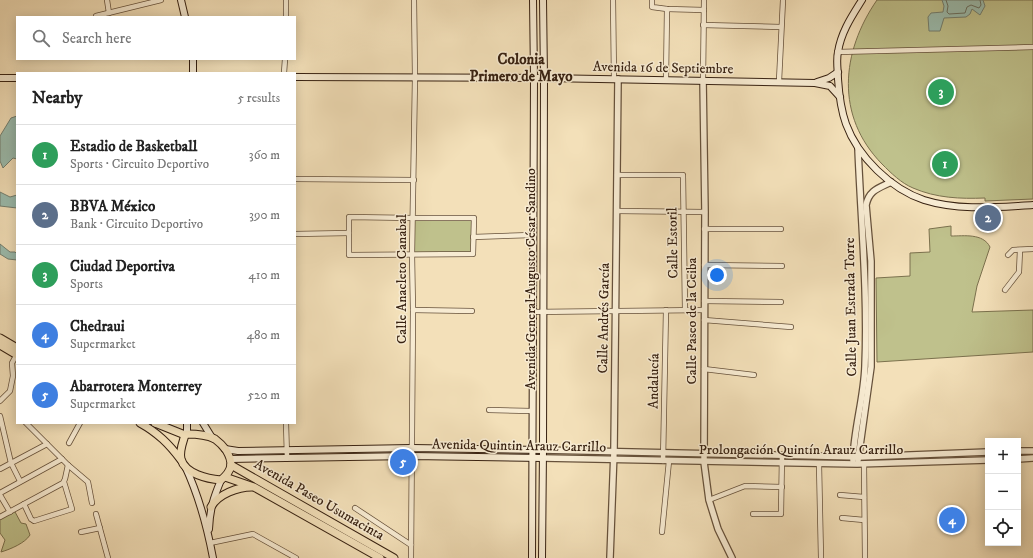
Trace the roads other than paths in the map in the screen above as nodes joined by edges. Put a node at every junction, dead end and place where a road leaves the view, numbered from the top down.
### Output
1 (107, 0) edge
2 (161, 0) edge
3 (181, 0) edge
4 (286, 0) edge
5 (414, 0) edge
6 (533, 0) edge
7 (543, 0) edge
8 (613, 0) edge
9 (652, 0) edge
10 (704, 0) edge
11 (782, 0) edge
12 (862, 0) edge
13 (667, 9) junction
14 (704, 10) junction
15 (109, 13) junction
16 (96, 16) edge
17 (185, 16) edge
18 (286, 16) edge
19 (704, 25) junction
20 (781, 27) junction
21 (1033, 47) edge
22 (838, 52) junction
23 (194, 60) edge
24 (285, 60) edge
25 (193, 72) edge
26 (284, 72) edge
27 (838, 72) junction
28 (415, 77) junction
29 (0, 78) edge
30 (16, 78) edge
31 (296, 78) edge
32 (534, 78) junction
33 (544, 78) junction
34 (616, 79) junction
35 (666, 80) junction
36 (703, 80) junction
37 (779, 81) junction
38 (815, 82) junction
39 (840, 97) junction
40 (858, 149) junction
41 (617, 175) junction
42 (296, 179) edge
43 (414, 180) junction
44 (891, 182) junction
45 (1033, 205) edge
46 (617, 211) junction
47 (684, 211) junction
48 (705, 212) junction
49 (414, 218) junction
50 (704, 229) junction
51 (781, 229) dead end
52 (349, 233) junction
53 (296, 234) edge
54 (533, 235) junction
55 (473, 237) junction
56 (867, 246) junction
57 (1033, 249) edge
58 (1020, 250) junction
59 (412, 254) junction
60 (1008, 256) dead end
61 (704, 265) junction
62 (782, 266) dead end
63 (1005, 290) dead end
64 (704, 301) junction
65 (781, 302) dead end
66 (413, 310) junction
67 (666, 310) junction
68 (685, 310) junction
69 (704, 310) junction
70 (472, 311) dead end
71 (616, 311) junction
72 (532, 312) junction
73 (543, 312) junction
74 (704, 320) junction
75 (791, 327) dead end
76 (0, 338) edge
77 (0, 345) edge
78 (16, 347) edge
79 (16, 354) edge
80 (16, 357) edge
81 (704, 369) junction
82 (754, 375) dead end
83 (0, 401) edge
84 (489, 410) dead end
85 (532, 411) junction
86 (0, 416) edge
87 (27, 424) edge
88 (80, 424) edge
89 (142, 424) edge
90 (158, 424) edge
91 (187, 424) edge
92 (204, 424) edge
93 (286, 424) edge
94 (186, 434) junction
95 (2, 438) edge
96 (214, 439) junction
97 (70, 443) dead end
98 (47, 444) junction
99 (412, 448) junction
100 (225, 449) junction
101 (287, 449) junction
102 (532, 450) junction
103 (543, 450) junction
104 (614, 451) junction
105 (1021, 451) edge
106 (1033, 451) edge
107 (663, 452) junction
108 (985, 452) edge
109 (704, 453) junction
110 (782, 455) junction
111 (906, 455) junction
112 (412, 456) junction
113 (287, 457) junction
114 (856, 457) junction
115 (532, 458) junction
116 (543, 458) junction
117 (1033, 458) edge
118 (62, 459) junction
119 (1021, 459) edge
120 (614, 460) junction
121 (985, 460) edge
122 (666, 461) junction
123 (231, 462) junction
124 (704, 462) junction
125 (907, 462) junction
126 (183, 463) junction
127 (782, 463) junction
128 (11, 464) junction
129 (819, 464) junction
130 (855, 464) junction
131 (864, 464) junction
132 (68, 465) junction
133 (0, 470) edge
134 (223, 478) junction
135 (20, 482) junction
136 (64, 482) junction
137 (782, 487) junction
138 (256, 488) junction
139 (0, 494) edge
140 (840, 495) dead end
141 (864, 497) junction
142 (709, 500) junction
143 (92, 503) dead end
144 (24, 504) junction
145 (211, 507) junction
146 (355, 508) dead end
147 (10, 512) junction
148 (96, 514) dead end
149 (753, 514) dead end
150 (0, 517) edge
151 (842, 518) dead end
152 (864, 520) junction
153 (100, 528) junction
154 (81, 532) dead end
155 (662, 532) dead end
156 (208, 535) junction
157 (210, 543) junction
158 (411, 545) junction
159 (108, 558) edge
160 (212, 558) edge
161 (296, 558) edge
162 (380, 558) edge
163 (394, 558) edge
164 (411, 558) edge
165 (532, 558) edge
166 (542, 558) edge
167 (610, 558) edge
168 (732, 558) edge
169 (821, 558) edge
170 (865, 558) edge

1 - 15 street
2 - 15 street
3 - 17 main road
4 - 18 street
5 - 28 street, Calle Anacleto Canabal
6 - 32 main road, Avenida General Augusto César Sandino
7 - 33 main road, Avenida General Augusto César Sandino
8 - 34 street, Calle Andrés García
9 - 13 street
10 - 14 street
11 - 20 street
12 - 22 main road
13 - 14 street
13 - 35 street
14 - 19 street
15 - 16 street
19 - 20 street
19 - 36 street
20 - 37 street
21 - 22 street
22 - 27 main road
23 - 25 main road
24 - 26 street
27 - 38 main road, Avenida 16 de Septiembre
27 - 39 main road
28 - 31 main road, Avenida 16 de Septiembre
28 - 32 main road, Avenida 16 de Septiembre
28 - 43 street, Calle Anacleto Canabal
29 - 30 main road
32 - 33 main road, Avenida 16 de Septiembre
32 - 54 main road, Avenida General Augusto César Sandino
33 - 34 main road, Avenida 16 de Septiembre
33 - 73 main road, Avenida General Augusto César Sandino
34 - 35 main road, Avenida 16 de Septiembre
34 - 41 street, Calle Andrés García
35 - 36 main road, Avenida 16 de Septiembre
36 - 37 main road, Avenida 16 de Septiembre
36 - 48 street, Calle Paseo de la Ceiba
37 - 38 main road, Avenida 16 de Septiembre
38 - 39 main road, Avenida 16 de Septiembre
39 - 40 main road
40 - 44 main road
40 - 56 street, Calle Juan Estrada Torre
41 - 46 street, Calle Andrés García
41 - 47 street, Calle Estoril
42 - 43 street
43 - 49 street, Calle Anacleto Canabal
44 - 45 main road
44 - 56 street, Calle Juan Estrada Torre
46 - 47 street
46 - 71 street, Calle Andrés García
47 - 48 street
47 - 68 street, Calle Estoril
48 - 50 street, Calle Paseo de la Ceiba
49 - 52 street
49 - 55 street
49 - 59 street, Calle Anacleto Canabal
50 - 51 street
50 - 61 street, Calle Paseo de la Ceiba
52 - 53 street
52 - 59 street
54 - 55 street
54 - 72 main road, Avenida General Augusto César Sandino
55 - 59 street
56 - 114 street, Calle Juan Estrada Torre
57 - 58 street
58 - 60 street
58 - 63 street
59 - 66 street, Calle Anacleto Canabal
61 - 62 street
61 - 64 street, Calle Paseo de la Ceiba
64 - 65 street
64 - 69 street, Calle Paseo de la Ceiba
66 - 70 street
66 - 99 street, Calle Anacleto Canabal
67 - 68 street
67 - 71 street
67 - 107 street, Andalucía
68 - 69 street
69 - 74 street, Calle Paseo de la Ceiba
71 - 73 street
71 - 104 street, Calle Andrés García
72 - 73 street
72 - 85 main road, Avenida General Augusto César Sandino
73 - 103 main road, Avenida General Augusto César Sandino
74 - 75 street
74 - 81 street, Calle Paseo de la Ceiba
76 - 78 main road
77 - 79 main road
80 - 83 street
81 - 82 street
81 - 109 street, Calle Paseo de la Ceiba
84 - 85 street
85 - 102 main road, Avenida General Augusto César Sandino
86 - 95 street
87 - 98 street
88 - 97 street
89 - 126 main road
90 - 94 main road
91 - 94 main road
92 - 96 main road
93 - 101 street
94 - 96 main road
94 - 126 main road
95 - 128 street
96 - 100 main road
98 - 118 street
98 - 128 street
99 - 101 main road, Avenida Quintin Arauz Carrillo
99 - 102 main road, Avenida Quintin Arauz Carrillo
99 - 112 street, Calle Anacleto Canabal
100 - 101 main road, Avenida Quintin Arauz Carrillo
100 - 123 main road
101 - 113 street
102 - 103 main road, Avenida Quintin Arauz Carrillo
102 - 115 main road, Avenida General Augusto César Sandino
103 - 104 street, Prolongación Quintín Arauz Carrillo
103 - 116 main road, Avenida General Augusto César Sandino
104 - 107 street, Prolongación Quintín Arauz Carrillo
104 - 120 street, Calle Andrés García
105 - 106 street
107 - 109 street, Prolongación Quintín Arauz Carrillo
107 - 122 street, Andalucía
108 - 111 street, Prolongación Quintín Arauz Carrillo
109 - 110 street, Prolongación Quintín Arauz Carrillo
109 - 124 street, Calle Paseo de la Ceiba
110 - 114 street, Prolongación Quintín Arauz Carrillo
110 - 127 street
111 - 114 street, Prolongación Quintín Arauz Carrillo
111 - 125 street
112 - 113 main road, Avenida Quintin Arauz Carrillo
112 - 115 main road, Avenida Quintin Arauz Carrillo
112 - 158 street, Calle Anacleto Canabal
113 - 123 main road, Avenida Quintin Arauz Carrillo
114 - 130 street, Calle Juan Estrada Torre
115 - 116 main road, Avenida Quintin Arauz Carrillo
115 - 165 main road, Avenida General Augusto César Sandino
116 - 120 street, Avenida Quintin Arauz Carrillo
116 - 166 main road, Avenida General Augusto César Sandino
117 - 119 street
118 - 132 street
118 - 135 street
120 - 122 street, Prolongación Quintín Arauz Carrillo
120 - 167 street, Calle Andrés García
121 - 125 street, Prolongación Quintín Arauz Carrillo
122 - 124 street, Prolongación Quintín Arauz Carrillo
122 - 155 street, Andalucía
123 - 134 main road
123 - 163 main road, Avenida Paseo Usumacinta
124 - 127 street, Prolongación Quintín Arauz Carrillo
124 - 142 street, Calle Paseo de la Ceiba
125 - 131 street, Prolongación Quintín Arauz Carrillo
126 - 134 main road
126 - 156 main road
127 - 129 street, Prolongación Quintín Arauz Carrillo
127 - 137 street
128 - 133 street
128 - 135 street
129 - 130 street, Prolongación Quintín Arauz Carrillo
129 - 169 street
130 - 131 street, Prolongación Quintín Arauz Carrillo
131 - 141 street
132 - 136 street
132 - 143 street
134 - 138 main road, Avenida Paseo Usumacinta
134 - 145 main road
135 - 139 street
136 - 144 street
136 - 144 street
137 - 142 street
137 - 149 street
138 - 145 main road
138 - 162 main road, Avenida Paseo Usumacinta
139 - 147 street
140 - 141 street
141 - 152 street
142 - 168 street, Calle Paseo de la Ceiba
144 - 147 street
145 - 156 main road
146 - 158 street
147 - 150 street
148 - 153 street
151 - 152 street
152 - 170 street
153 - 154 street
153 - 159 street
156 - 157 main road
157 - 160 main road
157 - 161 street
158 - 164 street, Calle Anacleto Canabal

